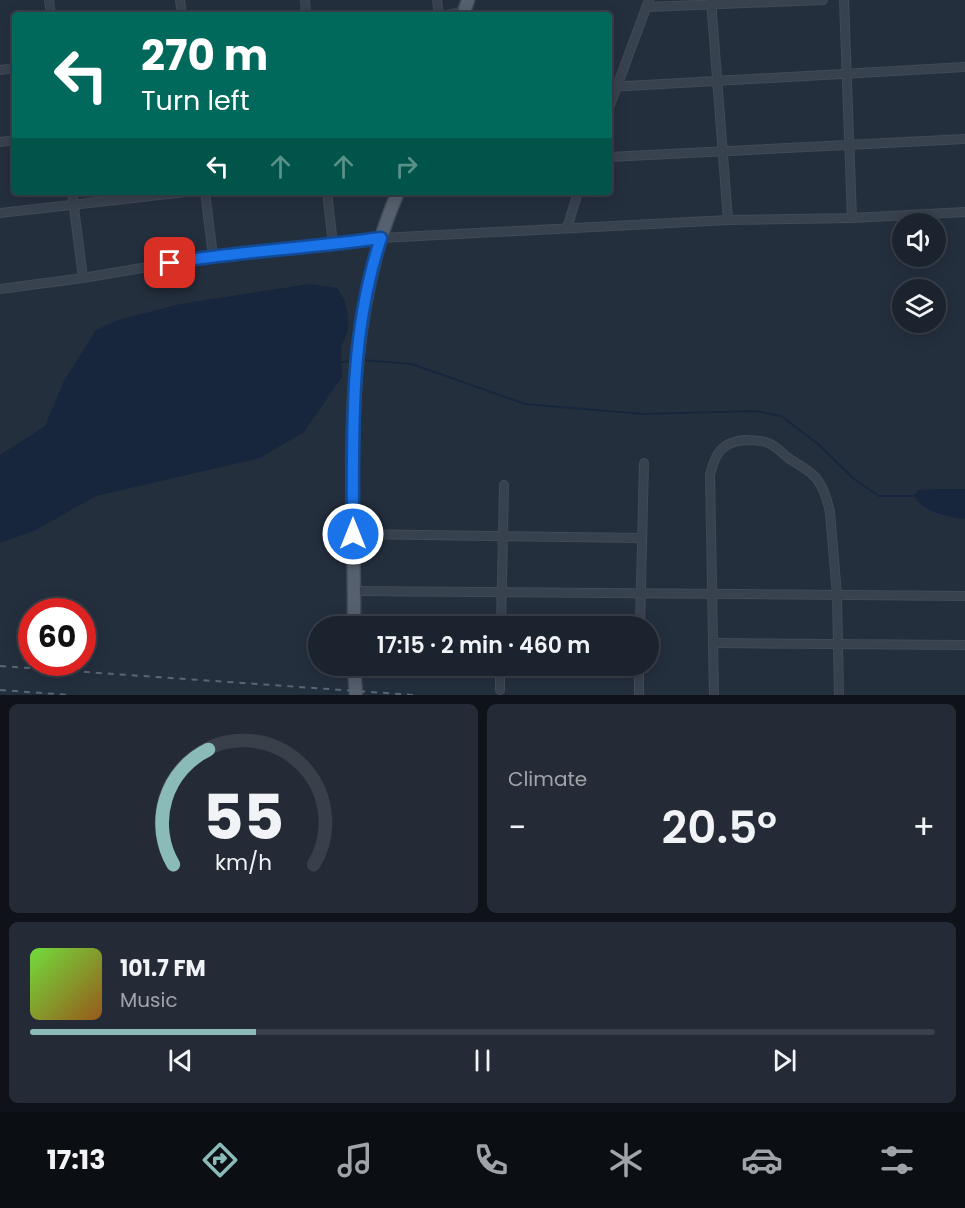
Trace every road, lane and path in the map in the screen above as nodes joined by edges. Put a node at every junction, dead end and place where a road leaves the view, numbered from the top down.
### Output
1 (823, 0) edge
2 (844, 0) edge
3 (711, 2) edge
4 (648, 4) edge
5 (965, 67) edge
6 (847, 74) junction
7 (717, 81) junction
8 (613, 87) edge
9 (965, 139) edge
10 (850, 145) junction
11 (723, 151) junction
12 (612, 157) edge
13 (72, 195) edge
14 (160, 195) edge
15 (205, 195) edge
16 (327, 195) edge
17 (397, 195) edge
18 (578, 195) edge
19 (74, 205) junction
20 (965, 212) edge
21 (0, 213) edge
22 (852, 218) junction
23 (728, 220) junction
24 (567, 228) junction
25 (381, 238) junction
26 (333, 244) junction
27 (213, 256) junction
28 (83, 278) junction
29 (0, 289) edge
30 (644, 464) dead end
31 (504, 484) dead end
32 (353, 534) junction
33 (503, 536) junction
34 (642, 538) junction
35 (353, 591) junction
36 (502, 593) junction
37 (641, 594) junction
38 (711, 594) junction
39 (837, 595) junction
40 (965, 596) edge
41 (354, 616) edge
42 (501, 616) edge
43 (640, 616) edge
44 (712, 643) junction
45 (838, 644) junction
46 (965, 645) edge
47 (355, 676) edge
48 (500, 676) edge
49 (639, 676) edge
50 (500, 690) dead end
51 (356, 695) edge
52 (639, 695) edge
53 (714, 695) edge
54 (839, 695) edge

1 - 3 street
2 - 6 street
3 - 4 street
3 - 7 street
4 - 8 street
5 - 6 street
6 - 7 street
6 - 10 street
7 - 8 street
7 - 11 street
9 - 10 street
10 - 11 street
10 - 22 street
11 - 12 street
11 - 23 street
13 - 19 street
14 - 19 street
15 - 27 street
16 - 26 street
17 - 25 main road
18 - 24 street
19 - 21 street
19 - 28 street
20 - 22 street
22 - 23 street
23 - 24 street
24 - 25 street
25 - 26 street
25 - 32 main road
26 - 27 street
27 - 28 street
28 - 29 street
30 - 34 street
31 - 33 street
32 - 33 street
32 - 35 main road
33 - 34 street
33 - 36 street
34 - 37 street
35 - 36 street
35 - 41 main road
36 - 37 street
36 - 42 street
37 - 38 street
37 - 43 street
38 - 39 street
38 - 39 street
38 - 44 street
39 - 40 street
39 - 45 street
44 - 45 street
44 - 53 street
45 - 46 street
45 - 54 street
47 - 51 main road
48 - 50 street
49 - 52 street

